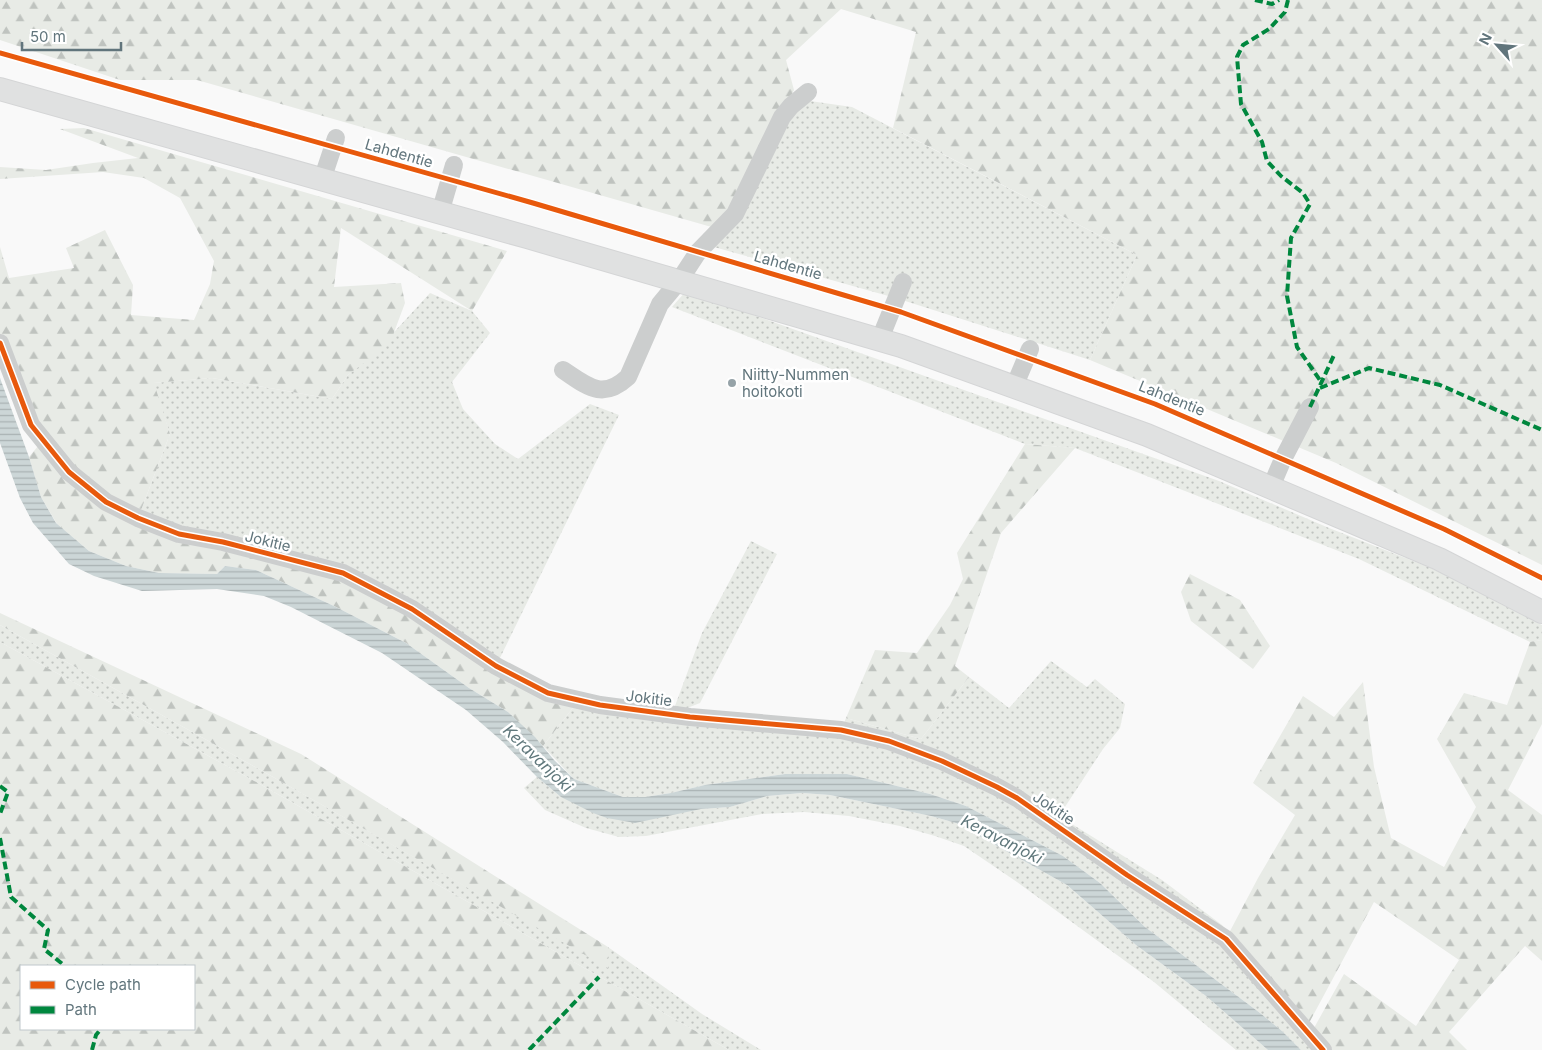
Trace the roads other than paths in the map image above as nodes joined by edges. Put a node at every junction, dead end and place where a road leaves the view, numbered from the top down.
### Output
1 (0, 89) edge
2 (808, 92) dead end
3 (336, 138) dead end
4 (454, 165) dead end
5 (322, 180) junction
6 (440, 213) junction
7 (679, 281) junction
8 (903, 282) dead end
9 (880, 339) junction
10 (0, 343) edge
11 (1030, 348) dead end
12 (563, 370) dead end
13 (1014, 387) junction
14 (1310, 407) dead end
15 (1271, 488) junction
16 (1542, 612) edge
17 (1323, 1050) edge

1 - 5 main road
2 - 7 street
3 - 5 street
4 - 6 street
5 - 6 main road
6 - 7 main road
7 - 9 main road
7 - 12 street
8 - 9 street
9 - 13 main road
10 - 17 street, Jokitie
11 - 13 street
13 - 15 main road
14 - 15 street
15 - 16 main road

